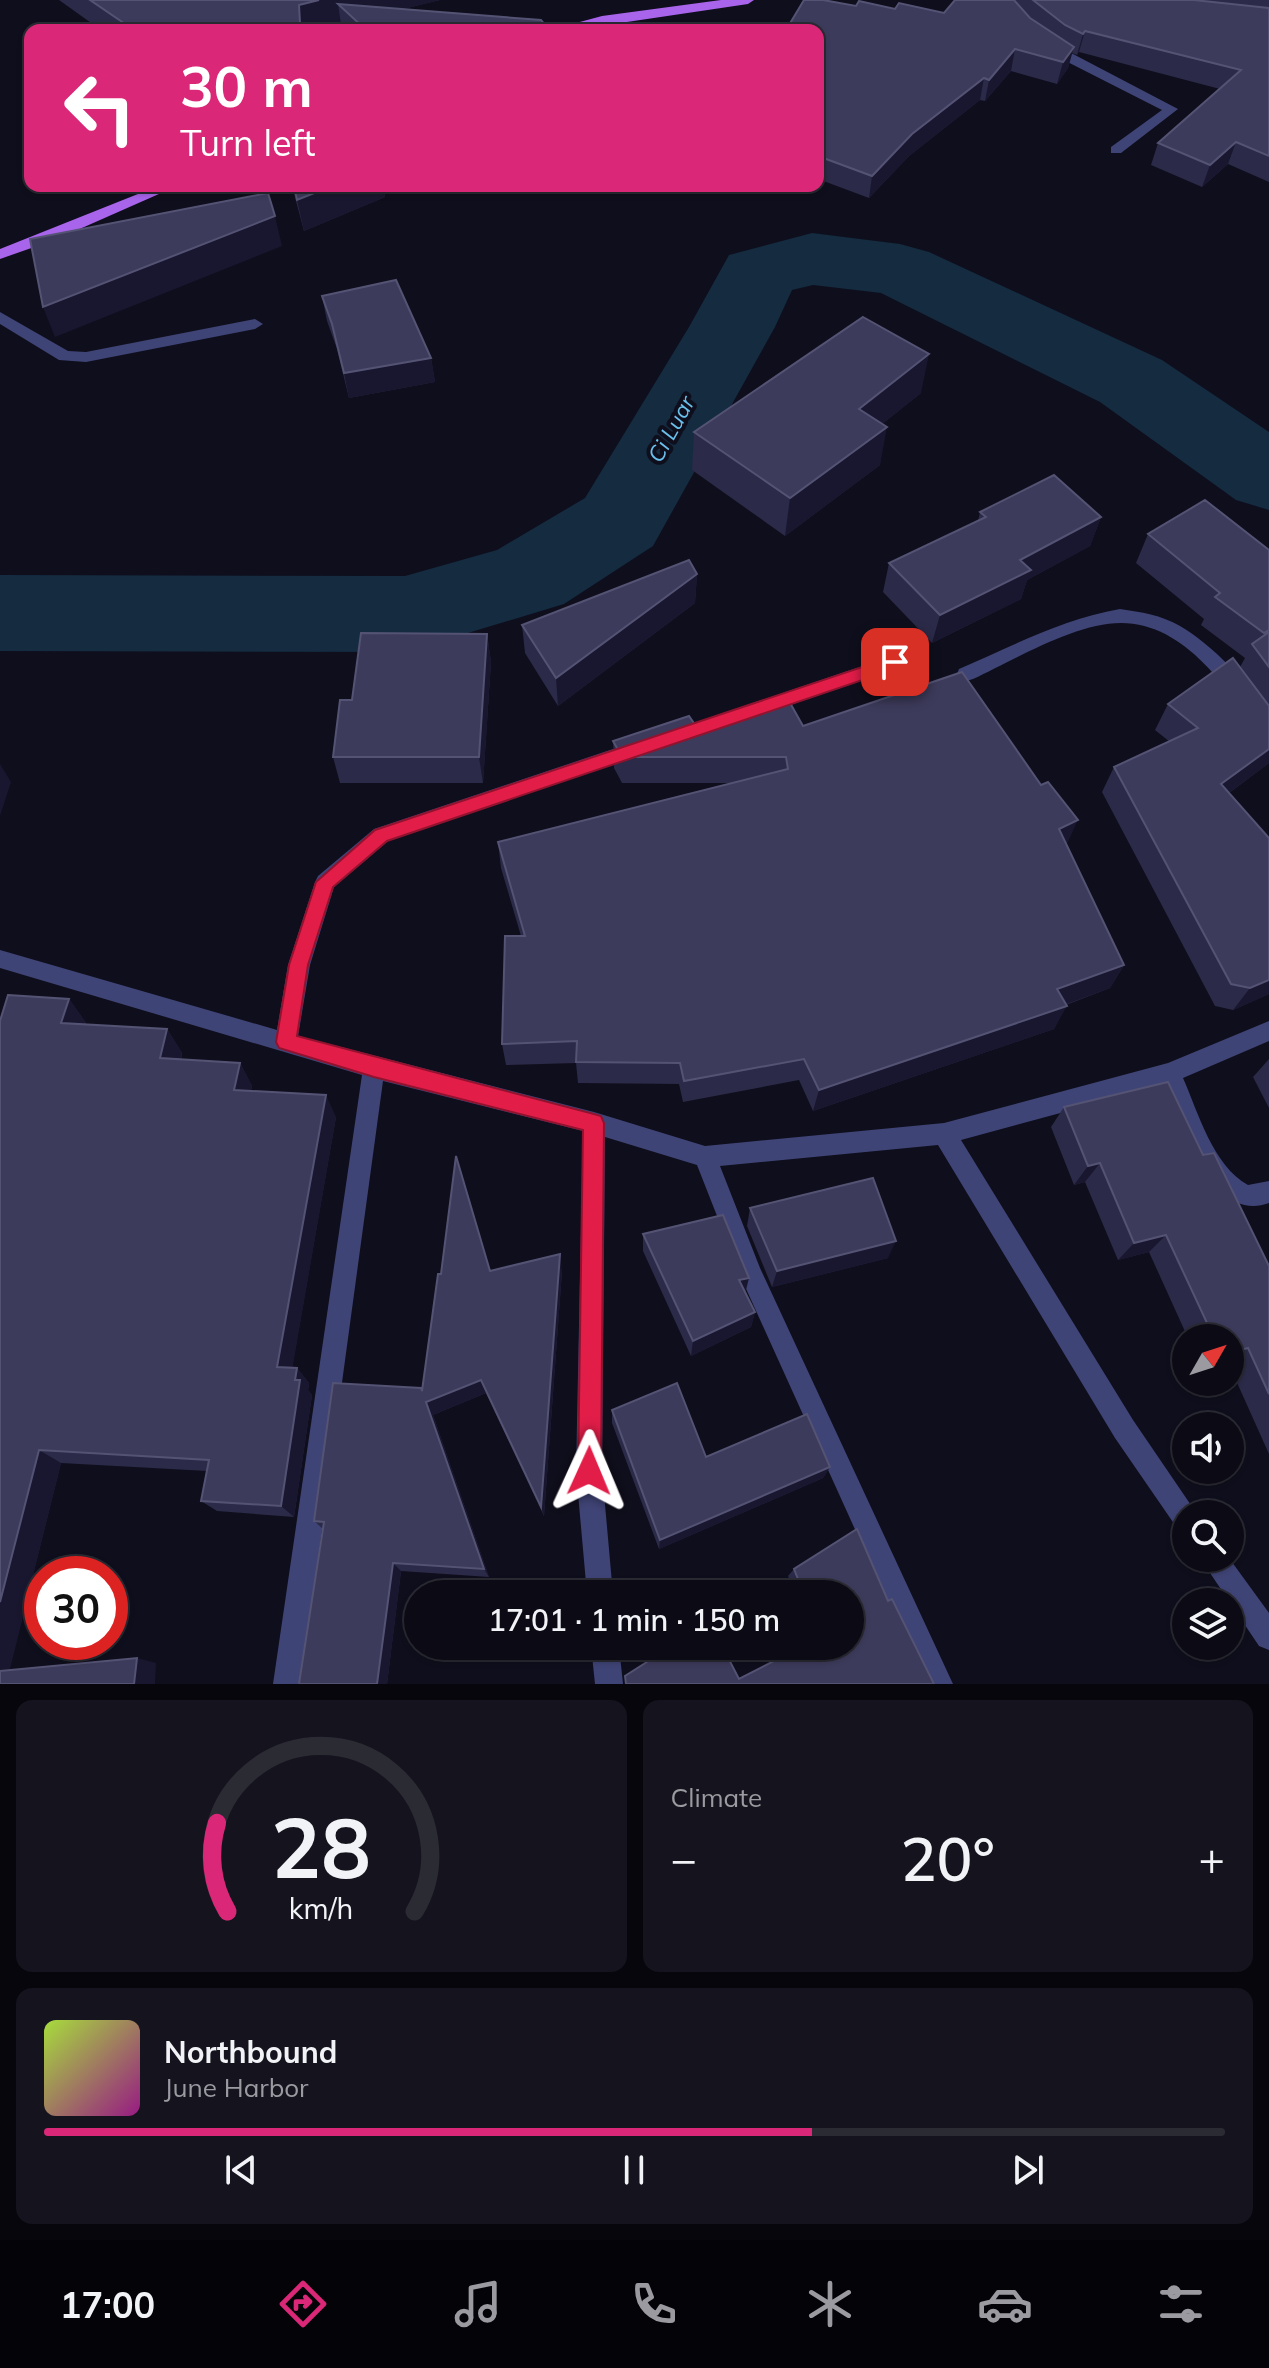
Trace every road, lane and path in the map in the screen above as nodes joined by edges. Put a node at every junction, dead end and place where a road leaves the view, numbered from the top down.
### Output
1 (745, 0) edge
2 (584, 24) edge
3 (1031, 34) edge
4 (1116, 150) dead end
5 (156, 192) edge
6 (0, 254) edge
7 (0, 317) edge
8 (255, 324) dead end
9 (895, 662) dead end
10 (966, 674) edge
11 (1269, 733) edge
12 (1, 963) edge
13 (1269, 1031) edge
14 (286, 1042) junction
15 (374, 1068) junction
16 (1170, 1073) junction
17 (594, 1123) junction
18 (944, 1134) junction
19 (705, 1157) junction
20 (1269, 1192) edge
21 (1173, 1500) edge
22 (1223, 1572) edge
23 (599, 1580) edge
24 (1269, 1636) edge
25 (606, 1660) edge
26 (287, 1684) edge
27 (609, 1684) edge
28 (939, 1684) edge

1 - 2 main road
3 - 4 street
5 - 6 main road
7 - 8 street
9 - 14 street
10 - 11 street
12 - 14 street
13 - 16 street
14 - 15 street
15 - 17 street
15 - 26 street
16 - 18 street
16 - 20 street
17 - 19 street
17 - 23 street
18 - 19 street
18 - 21 street
19 - 28 street
22 - 24 street
25 - 27 street

